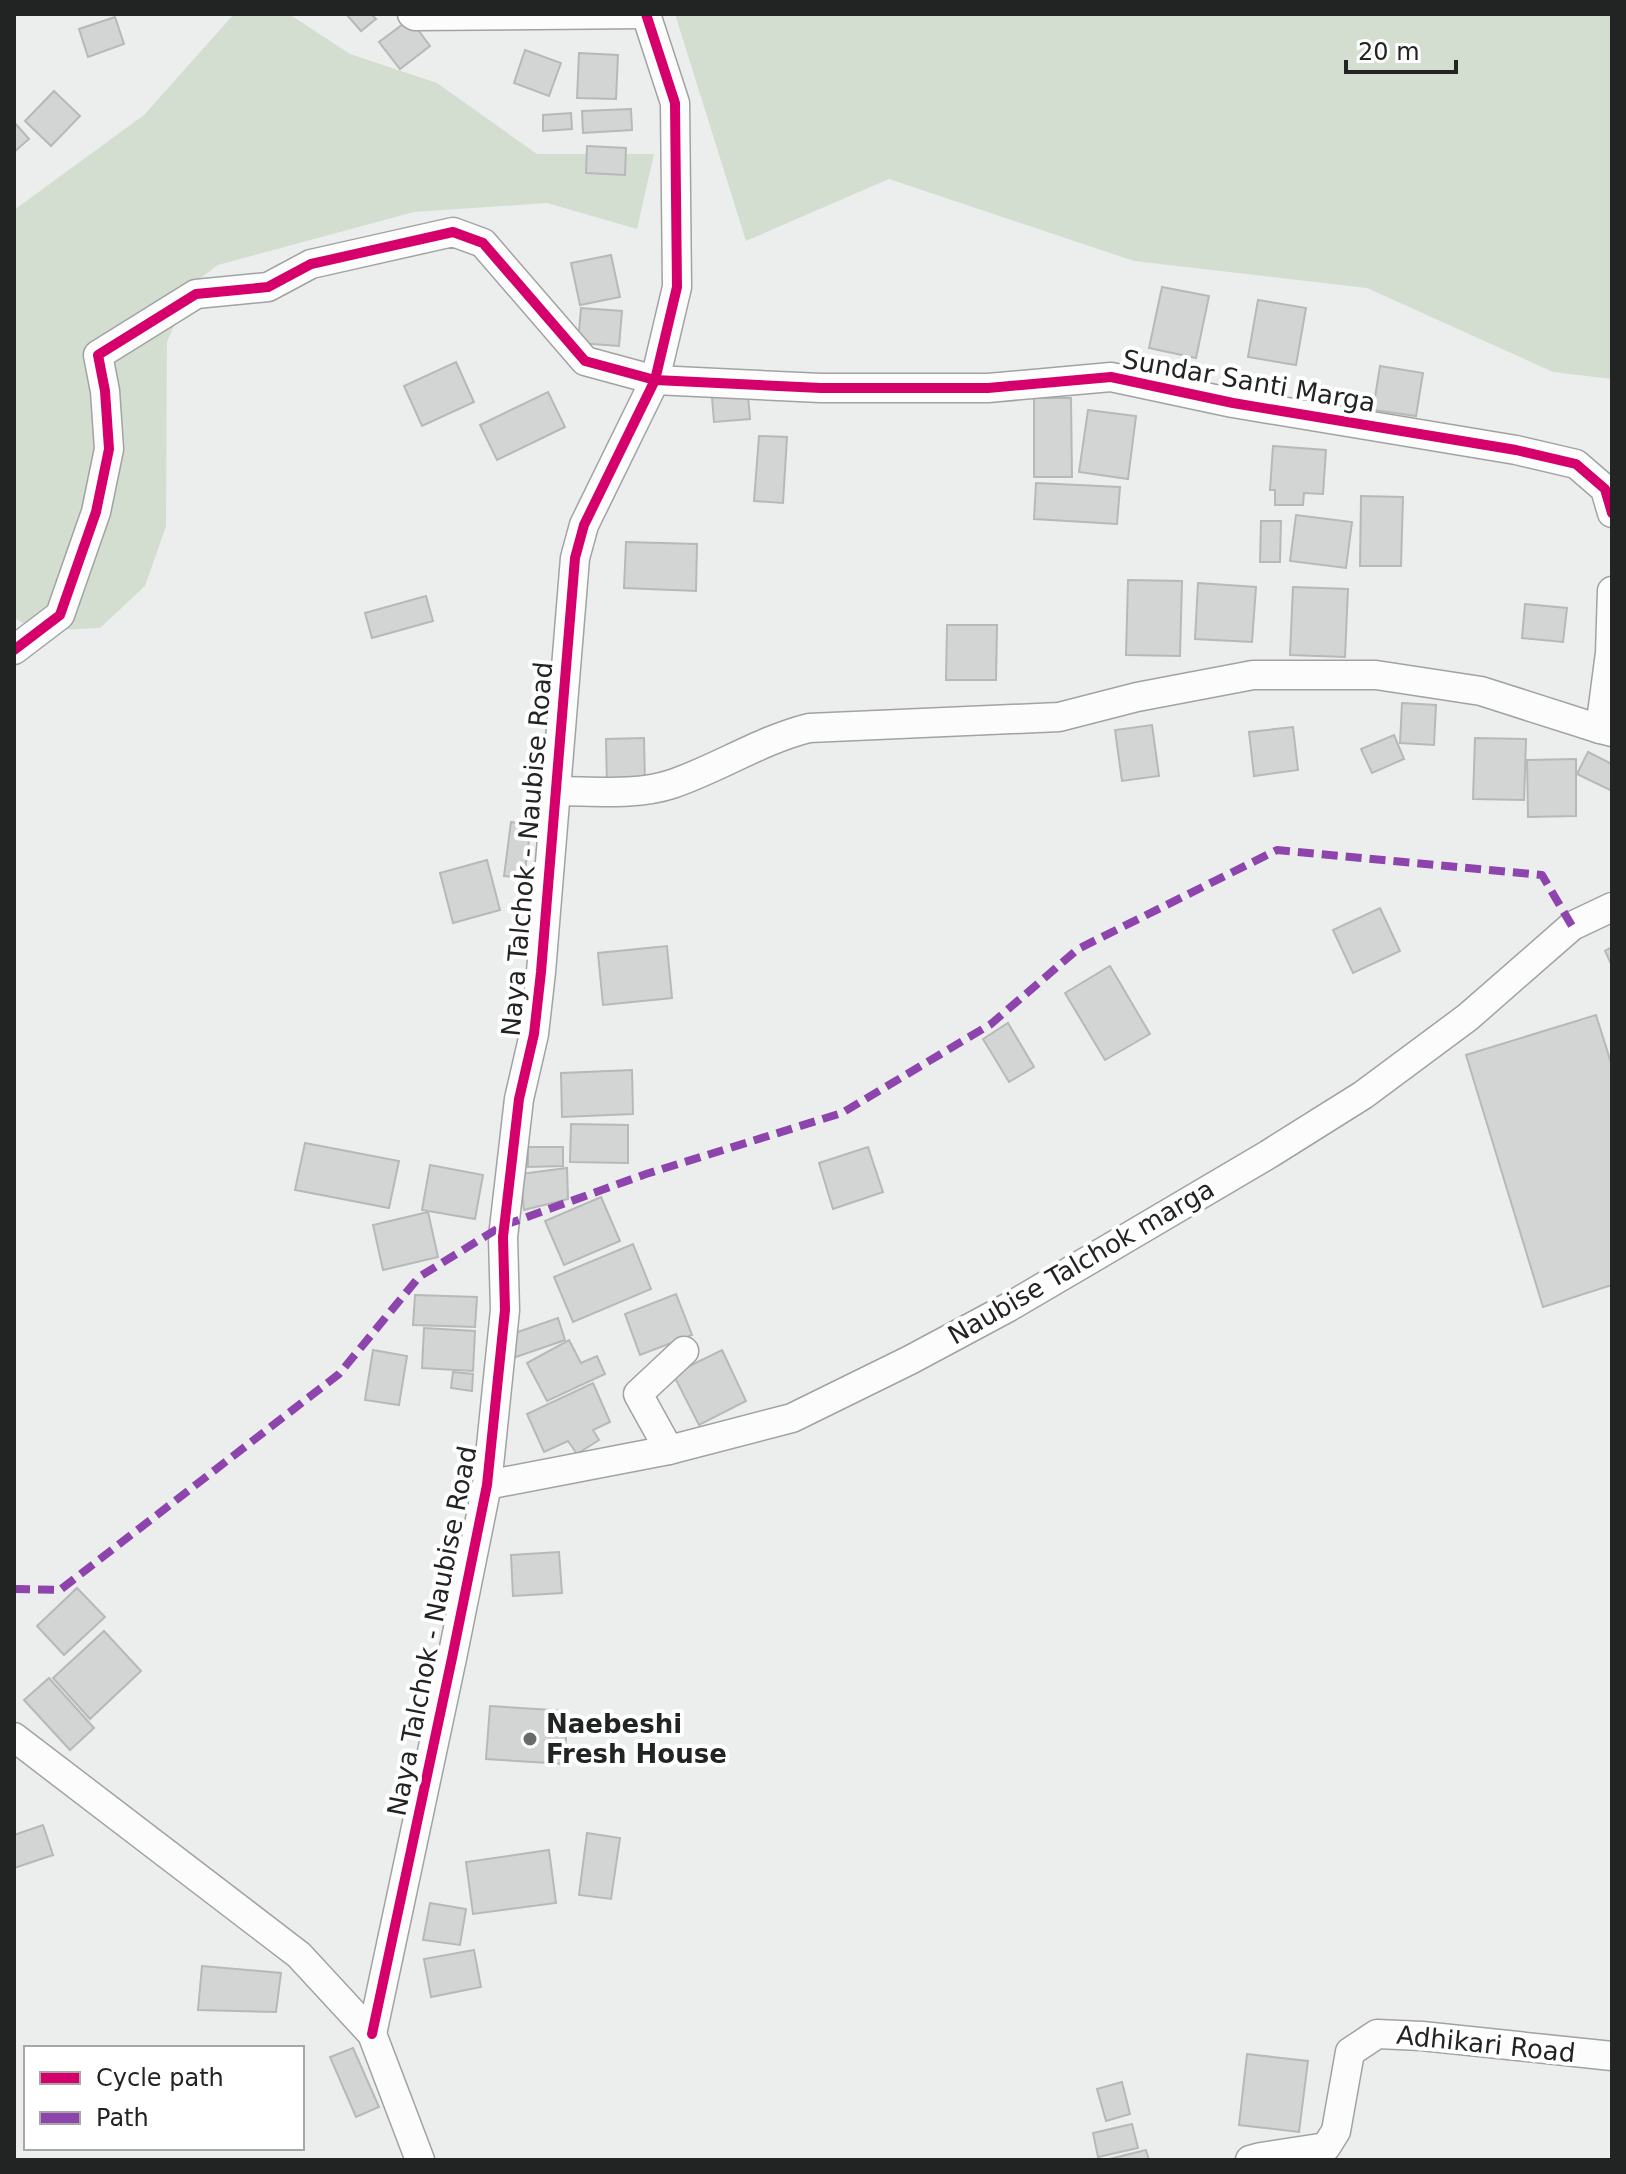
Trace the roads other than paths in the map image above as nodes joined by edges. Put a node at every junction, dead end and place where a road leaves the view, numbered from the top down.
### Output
1 (412, 14) edge
2 (646, 14) edge
3 (655, 380) junction
4 (1612, 513) edge
5 (1612, 591) edge
6 (14, 650) edge
7 (1606, 730) edge
8 (556, 791) junction
9 (1612, 907) edge
10 (684, 1351) dead end
11 (669, 1450) junction
12 (487, 1485) junction
13 (14, 1737) edge
14 (372, 2034) junction
15 (1612, 2056) edge
16 (420, 2160) edge
17 (1250, 2160) edge

1 - 2 street
2 - 3 street, Naya Talchok - Naubise Road
3 - 4 street, Sundar Santi Marga
3 - 6 street, Sundar Santi Marga
3 - 8 street, Naya Talchok - Naubise Road
5 - 7 street
7 - 8 street
8 - 12 street, Naya Talchok - Naubise Road
9 - 11 street, Naubise Talchok marga
10 - 11 street
11 - 12 street, Naubise Talchok marga
12 - 14 street, Naya Talchok - Naubise Road
13 - 14 street
14 - 16 street
15 - 17 street, Adhikari Road

